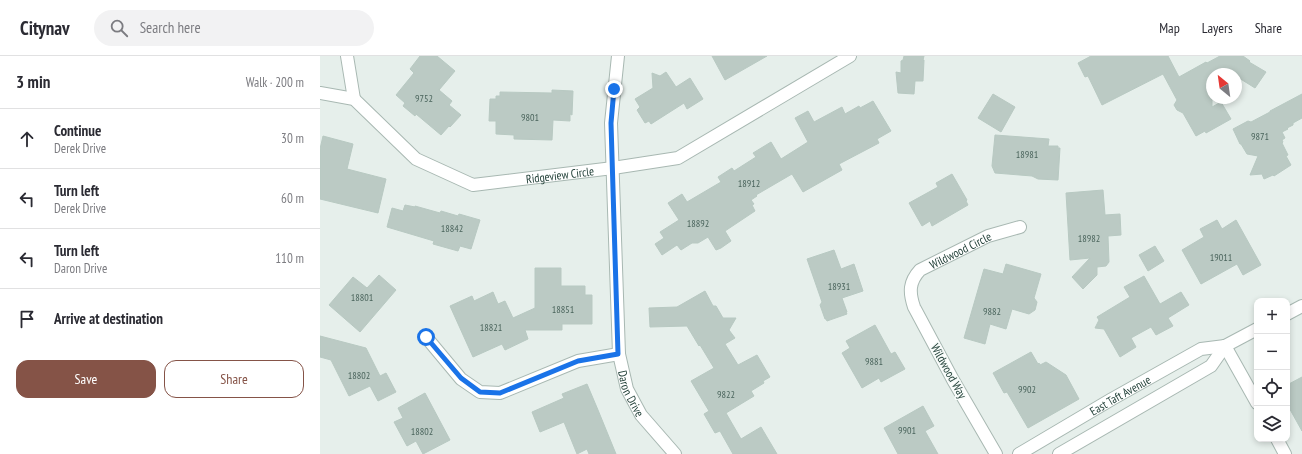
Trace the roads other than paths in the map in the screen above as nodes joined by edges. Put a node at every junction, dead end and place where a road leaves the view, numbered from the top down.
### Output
1 (347, 56) edge
2 (618, 56) edge
3 (850, 56) edge
4 (320, 93) edge
5 (354, 99) junction
6 (613, 168) junction
7 (1020, 226) dead end
8 (911, 286) joint
9 (1302, 306) edge
10 (1290, 312) edge
11 (1254, 331) edge
12 (426, 337) dead end
13 (1225, 346) junction
14 (618, 354) junction
15 (1254, 399) edge
16 (1279, 442) edge
17 (675, 454) edge
18 (996, 454) edge
19 (1019, 454) edge
20 (1059, 454) edge
21 (1285, 454) edge

1 - 5 street
2 - 6 street, Daron Drive
3 - 6 street, Ridgeview Circle
4 - 5 street
5 - 6 street, Ridgeview Circle
6 - 14 street, Daron Drive
7 - 8 street, Wildwood Circle
8 - 18 street, Wildwood Way
9 - 10 street
11 - 13 street, East Taft Avenue
12 - 14 street
13 - 15 street
13 - 19 street, East Taft Avenue
13 - 20 street, East Taft Avenue
14 - 17 street, Daron Drive
16 - 21 street

